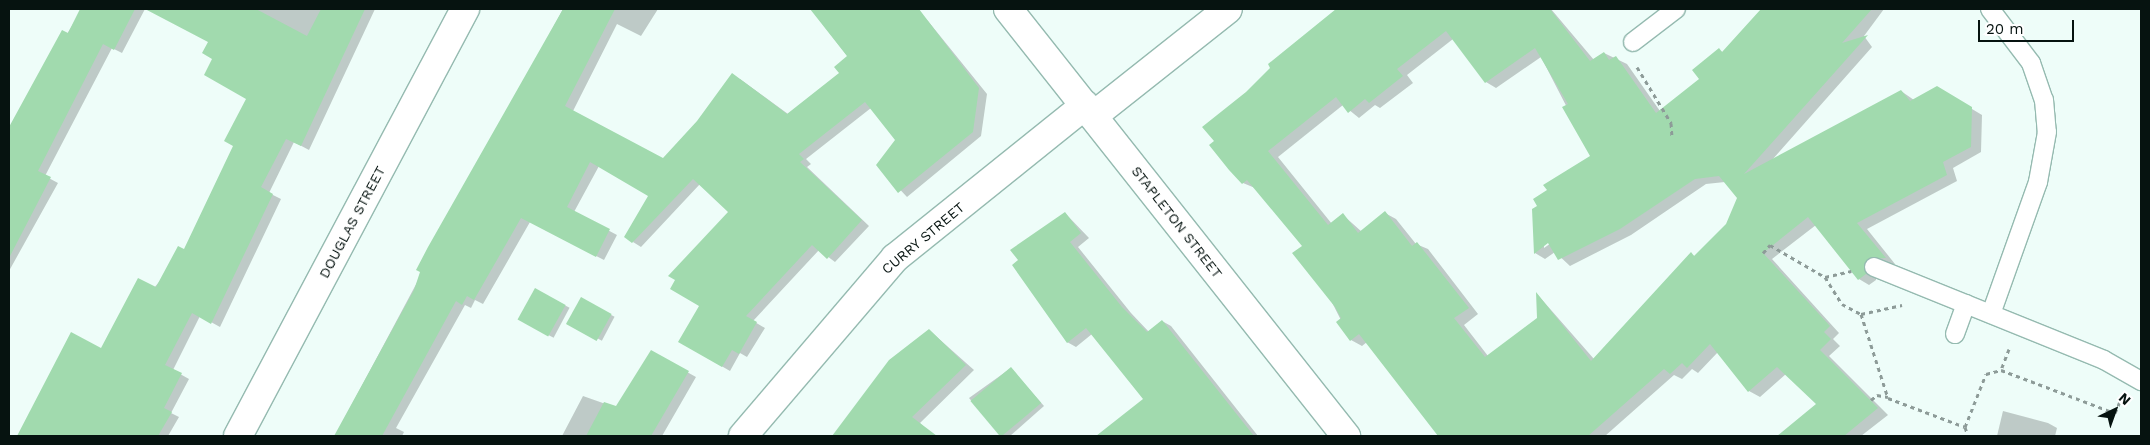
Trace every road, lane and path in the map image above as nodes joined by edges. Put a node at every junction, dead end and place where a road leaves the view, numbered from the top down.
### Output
1 (465, 9) edge
2 (1008, 9) edge
3 (1228, 9) edge
4 (1676, 9) edge
5 (1990, 9) edge
6 (1633, 42) joint
7 (1089, 110) junction
8 (1672, 138) dead end
9 (1762, 253) dead end
10 (1868, 268) joint
11 (1825, 277) junction
12 (1905, 304) dead end
13 (1966, 304) junction
14 (1861, 314) junction
15 (1991, 314) junction
16 (1955, 334) dead end
17 (2002, 341) dead end
18 (2001, 370) junction
19 (2136, 378) edge
20 (1888, 398) junction
21 (1871, 400) dead end
22 (1965, 427) junction
23 (238, 436) edge
24 (743, 436) edge
25 (1346, 436) edge
26 (1970, 436) edge

1 - 23 street, DOUGLAS STREET
2 - 7 street, STAPLETON STREET
3 - 7 street, CURRY STREET
4 - 6 lane
5 - 15 lane
6 - 8 path
7 - 24 street, CURRY STREET
7 - 25 street, STAPLETON STREET
9 - 11 path
10 - 11 path
10 - 13 lane
11 - 14 path
12 - 14 path
13 - 15 lane
13 - 16 lane
14 - 20 path
15 - 19 lane
17 - 18 path
18 - 19 path
18 - 22 path
20 - 21 path
20 - 22 path
22 - 26 path

